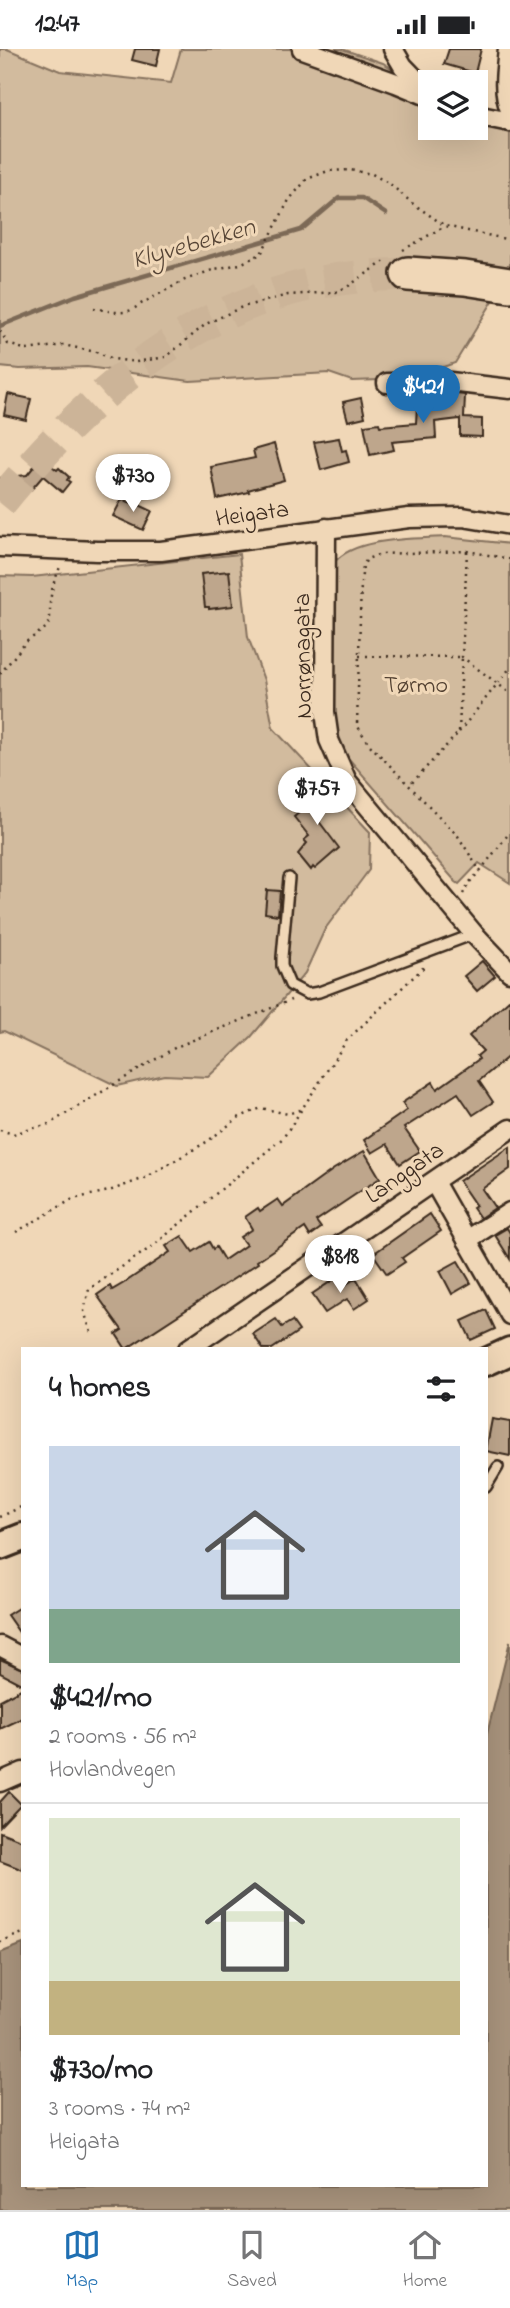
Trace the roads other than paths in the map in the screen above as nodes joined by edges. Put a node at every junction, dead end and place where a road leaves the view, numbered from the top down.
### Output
1 (303, 49) edge
2 (393, 49) edge
3 (508, 49) edge
4 (418, 83) edge
5 (418, 91) edge
6 (510, 110) edge
7 (488, 117) edge
8 (510, 122) edge
9 (408, 274) tunnel mouth
10 (510, 285) edge
11 (387, 383) dead end
12 (510, 389) edge
13 (510, 525) edge
14 (326, 528) junction
15 (0, 547) edge
16 (289, 879) dead end
17 (474, 934) junction
18 (507, 963) edge
19 (510, 1129) edge
20 (434, 1182) junction
21 (510, 1212) edge
22 (467, 1240) junction
23 (510, 1315) edge
24 (191, 1347) edge
25 (510, 1351) edge
26 (488, 1361) edge
27 (498, 1467) dead end
28 (488, 1484) edge
29 (21, 1538) edge
30 (0, 1546) edge
31 (21, 1773) edge
32 (0, 1782) edge

1 - 5 street
2 - 4 street
3 - 6 street
7 - 8 street
9 - 10 highway
11 - 12 street
13 - 14 street, Heigata
14 - 15 street, Heigata
14 - 17 street, Norrønagata
16 - 17 lane
17 - 18 street, Norrønagata
19 - 20 street, Langgata
20 - 22 street
20 - 24 street, Langgata
21 - 22 street
22 - 23 street
25 - 26 street
27 - 28 lane
29 - 30 street
31 - 32 street

